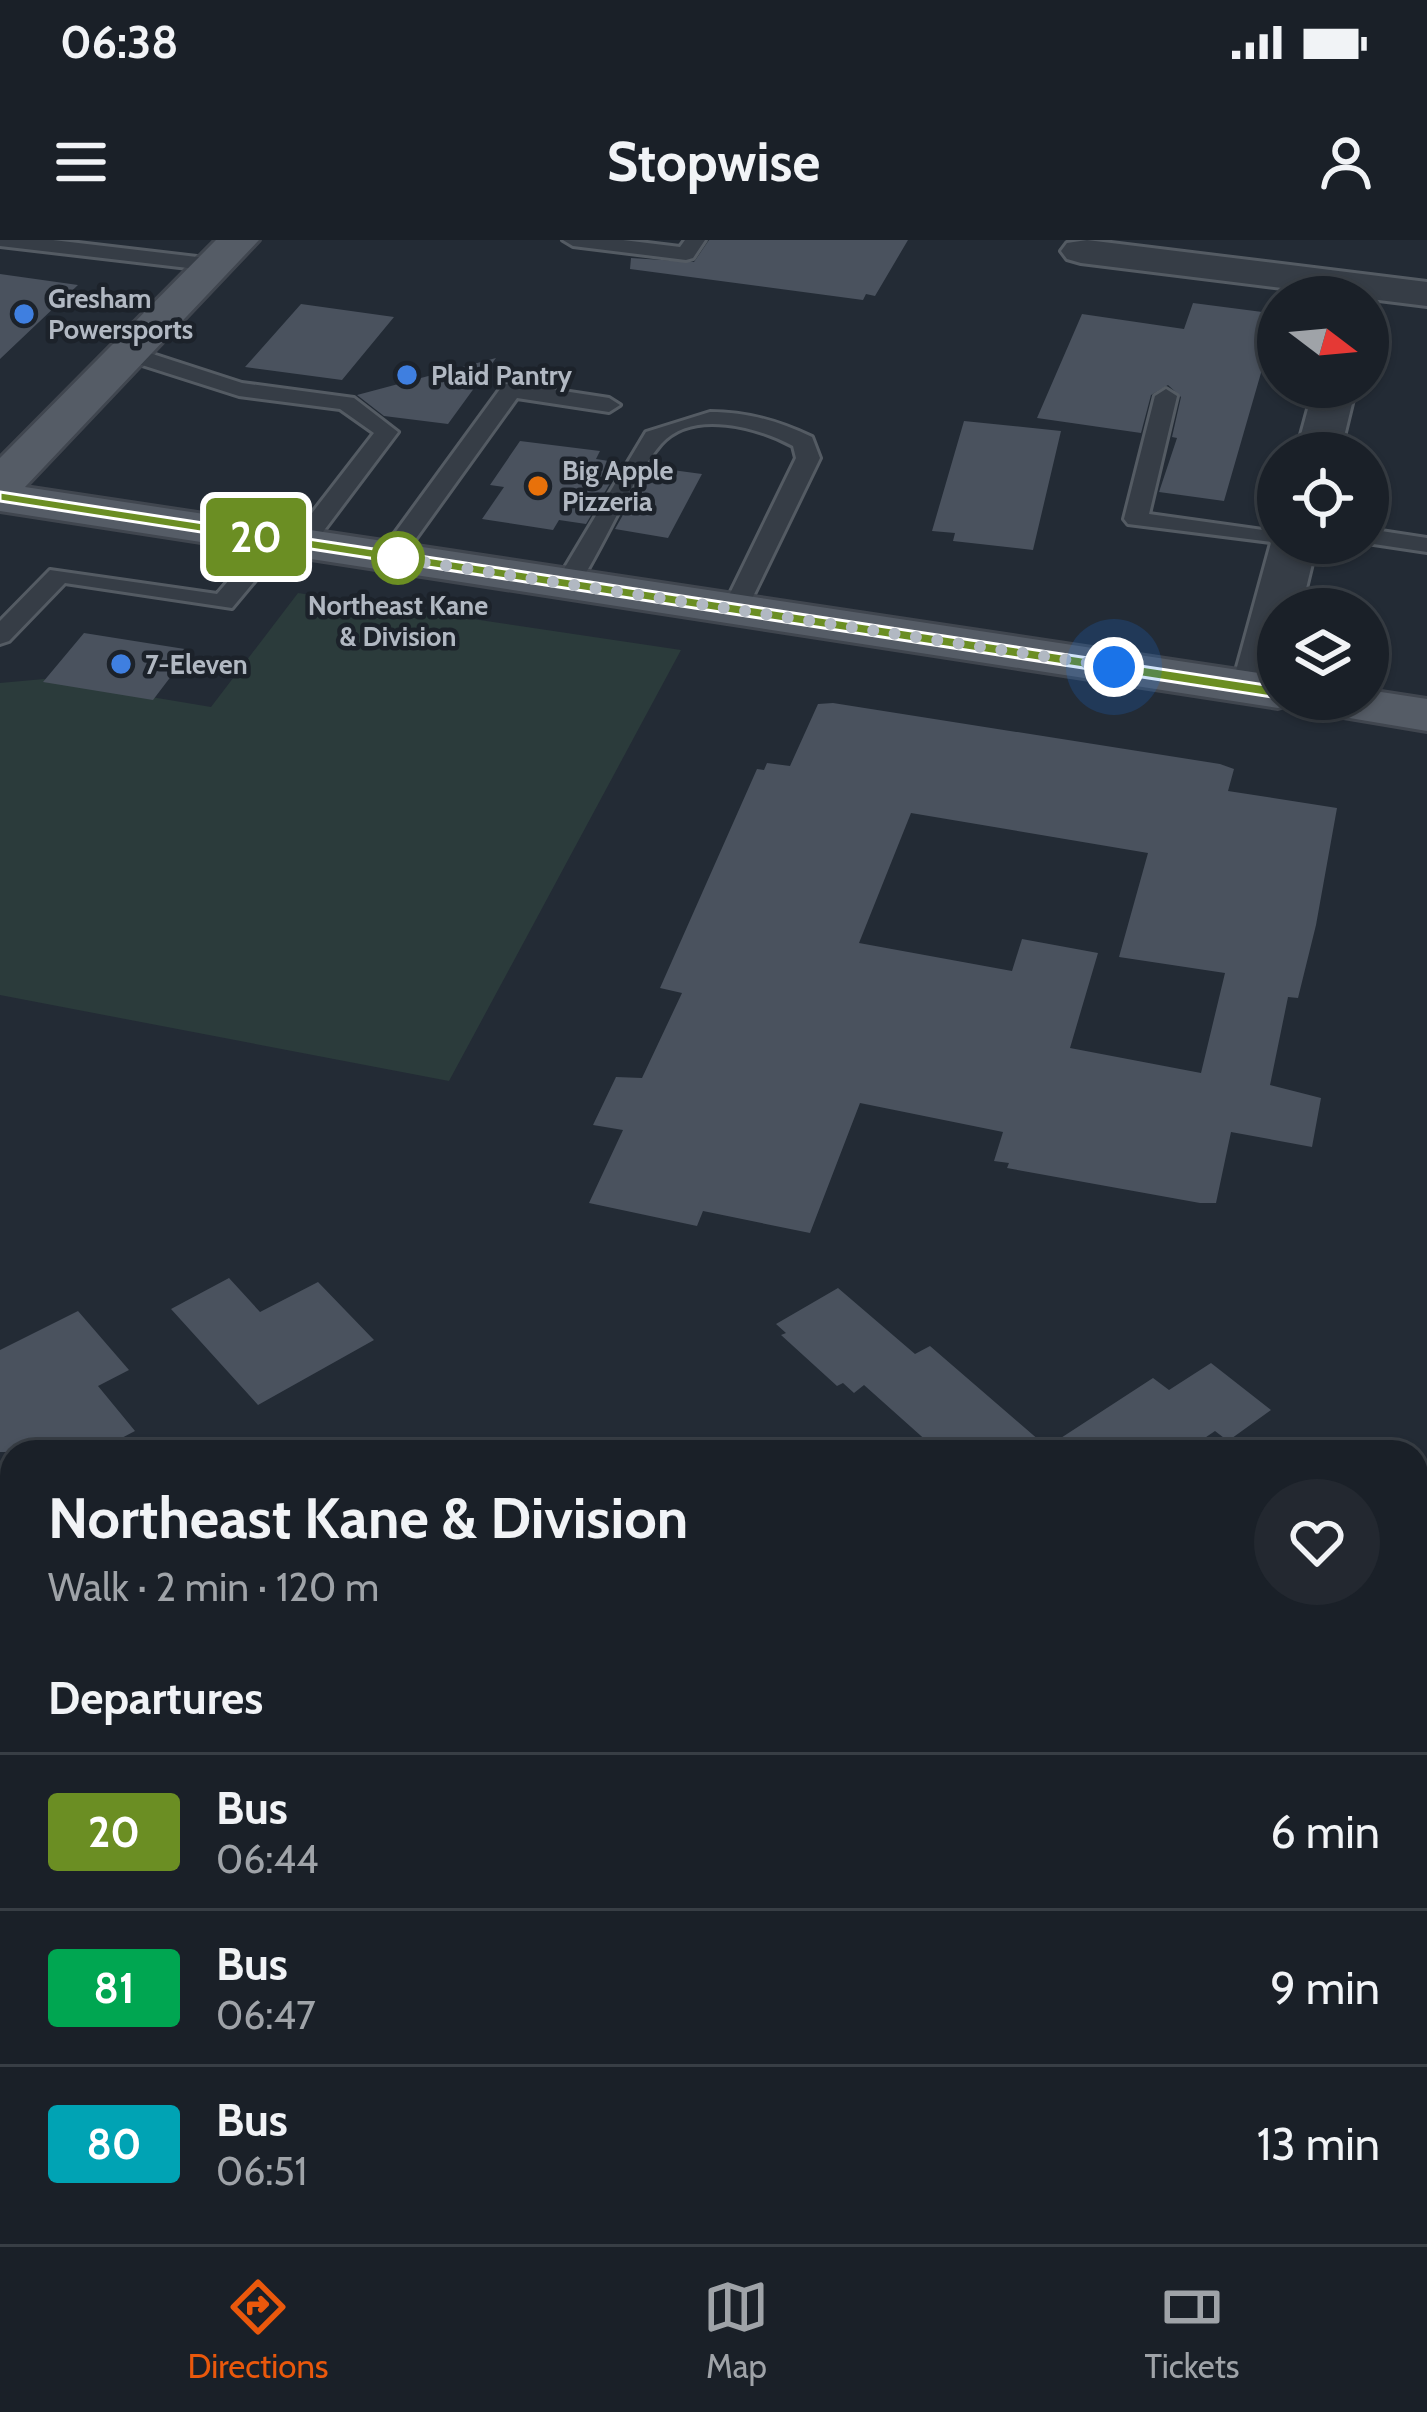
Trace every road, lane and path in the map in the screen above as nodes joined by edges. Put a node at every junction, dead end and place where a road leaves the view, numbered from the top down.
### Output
1 (0, 240) edge
2 (573, 240) edge
3 (695, 240) edge
4 (1374, 240) edge
5 (1082, 250) dead end
6 (226, 253) edge
7 (1258, 276) edge
8 (1364, 276) edge
9 (1389, 292) edge
10 (1427, 294) edge
11 (128, 353) junction
12 (1166, 397) dead end
13 (609, 405) dead end
14 (0, 485) edge
15 (0, 497) edge
16 (1257, 536) edge
17 (1389, 539) edge
18 (289, 542) junction
19 (1427, 545) edge
20 (390, 557) junction
21 (567, 584) junction
22 (735, 610) junction
23 (0, 636) edge
24 (1257, 689) edge
25 (1389, 709) edge
26 (1427, 715) edge

1 - 6 lane
2 - 3 lane
4 - 8 street
5 - 7 street
6 - 11 main road
9 - 10 street
11 - 14 main road
11 - 18 lane
12 - 16 lane
13 - 20 lane
15 - 18 main road
17 - 19 lane
18 - 20 main road
18 - 23 lane
20 - 21 main road
21 - 22 main road
21 - 22 lane
22 - 24 main road
25 - 26 main road

